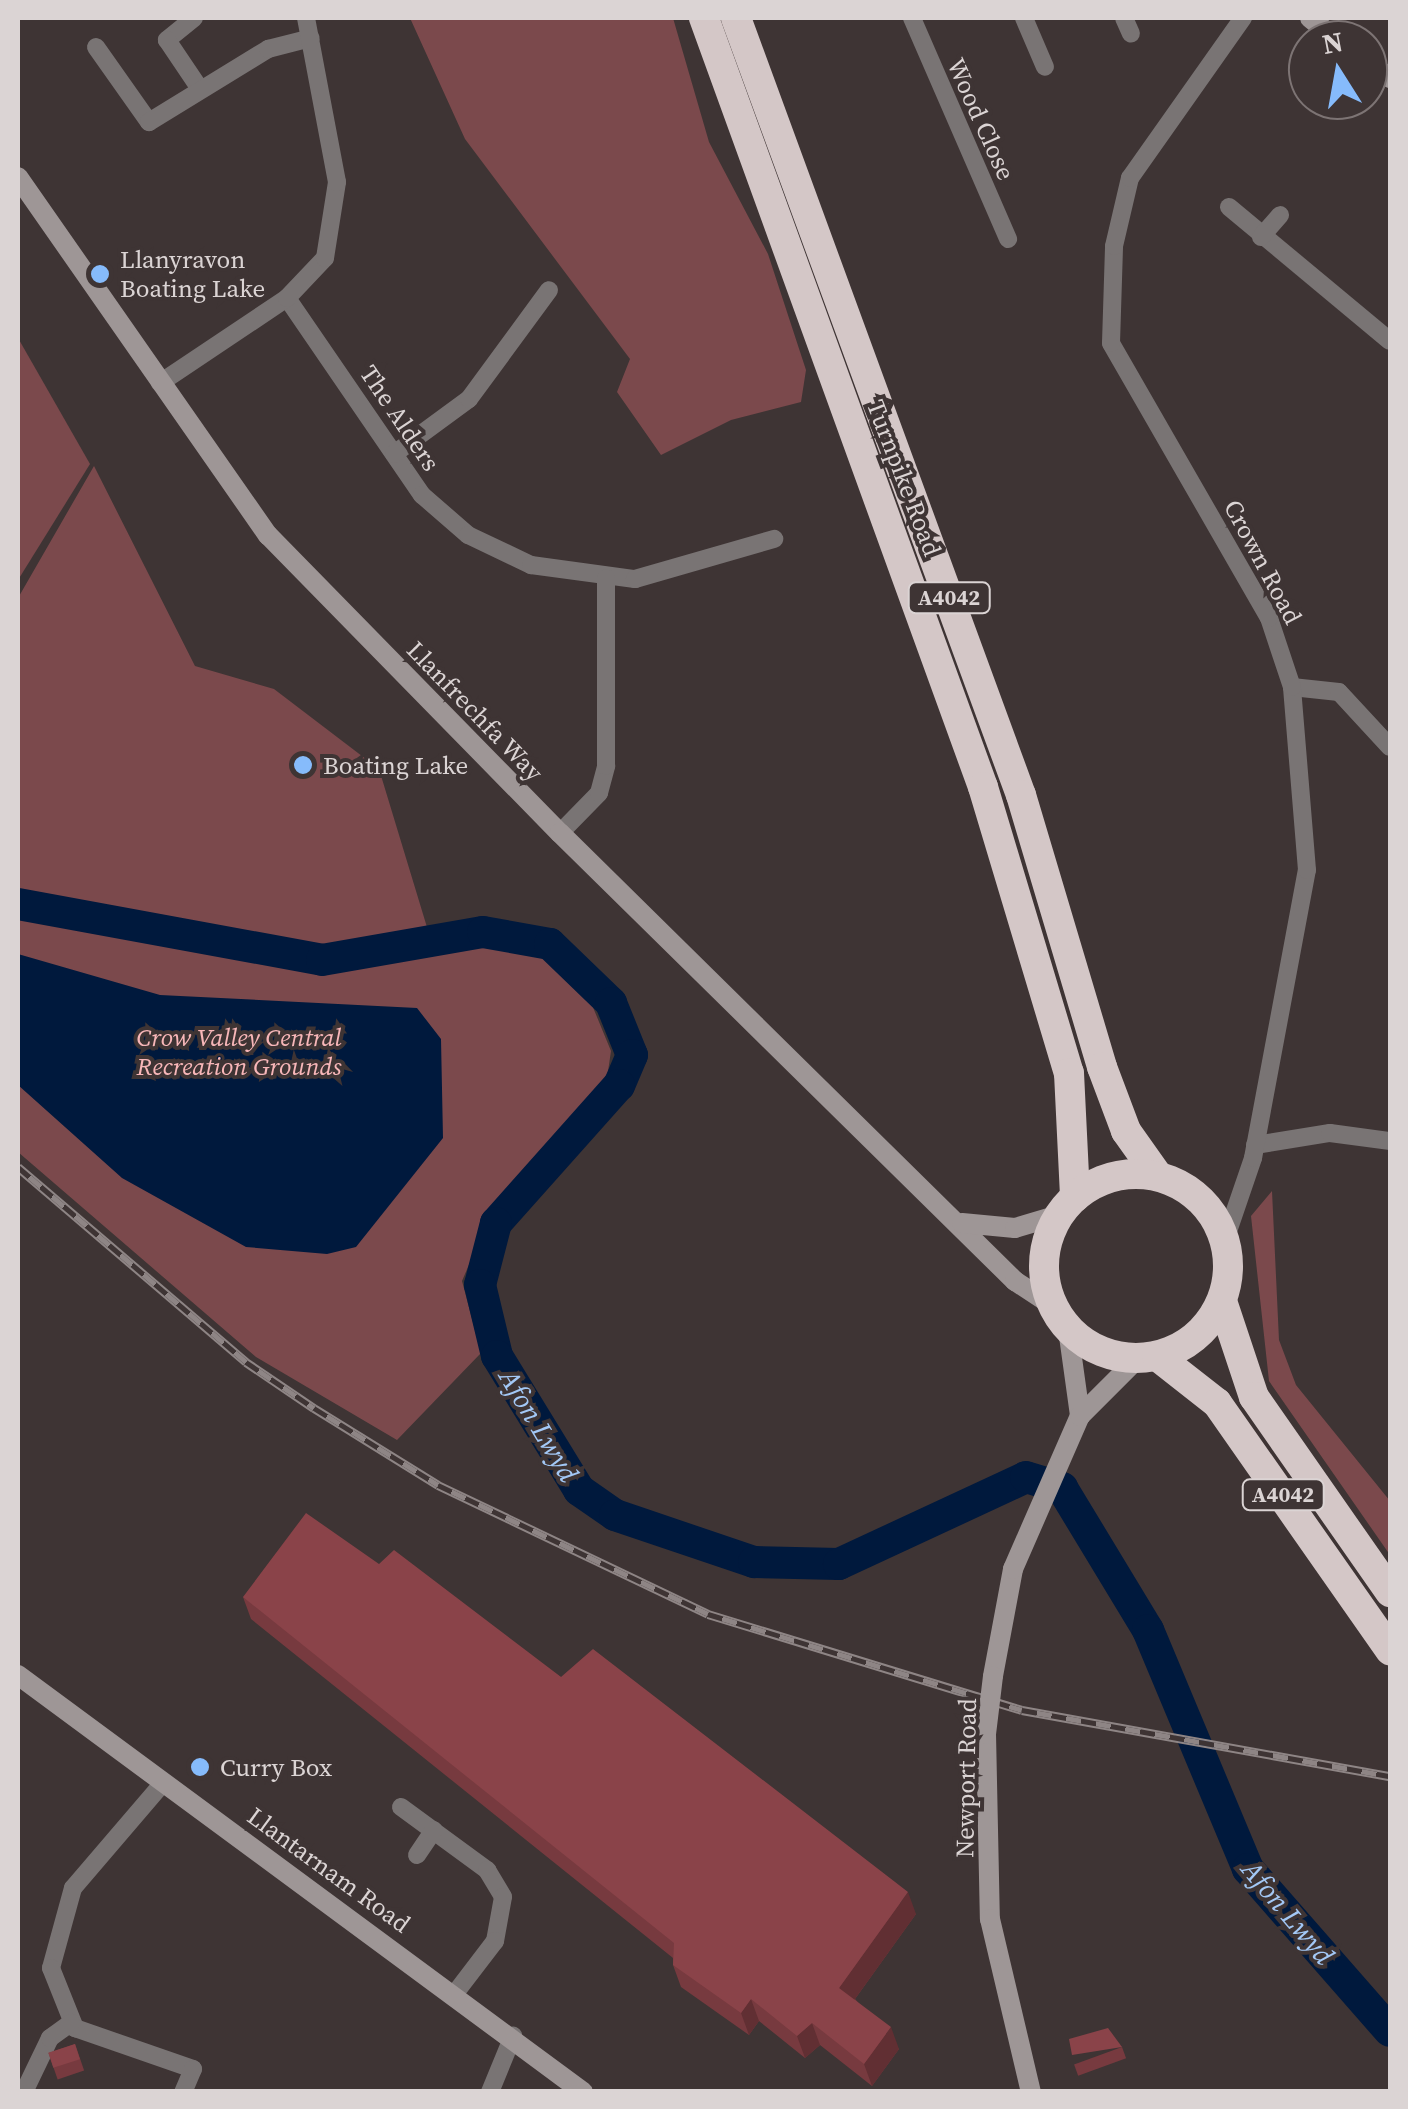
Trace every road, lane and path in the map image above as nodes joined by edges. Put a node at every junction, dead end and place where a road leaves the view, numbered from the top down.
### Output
1 (194, 18) edge
2 (306, 18) edge
3 (704, 18) edge
4 (736, 18) edge
5 (912, 18) edge
6 (1024, 18) edge
7 (1243, 18) edge
8 (310, 38) junction
9 (96, 47) dead end
10 (1044, 67) dead end
11 (200, 89) junction
12 (18, 177) edge
13 (1228, 207) dead end
14 (1280, 215) dead end
15 (1262, 237) junction
16 (1008, 239) dead end
17 (549, 290) dead end
18 (287, 298) junction
19 (1390, 341) edge
20 (160, 383) junction
21 (394, 454) junction
22 (774, 539) dead end
23 (606, 578) junction
24 (1292, 687) junction
25 (1390, 747) edge
26 (560, 833) junction
27 (1390, 1142) edge
28 (1254, 1151) junction
29 (1158, 1176) junction
30 (1067, 1206) junction
31 (962, 1222) junction
32 (1226, 1240) junction
33 (1222, 1301) junction
34 (1060, 1318) junction
35 (1147, 1358) junction
36 (1080, 1416) junction
37 (1390, 1592) edge
38 (1390, 1650) edge
39 (18, 1676) edge
40 (163, 1783) junction
41 (401, 1807) dead end
42 (434, 1830) junction
43 (416, 1855) dead end
44 (456, 1992) junction
45 (71, 2022) junction
46 (513, 2036) junction
47 (24, 2092) edge
48 (183, 2092) edge
49 (490, 2092) edge
50 (583, 2092) edge
51 (1031, 2092) edge

1 - 11 street
2 - 8 street
3 - 30 highway, Turnpike Road / A4042
4 - 29 highway, Turnpike Road / A4042
5 - 16 street, Wood Close
6 - 10 street
7 - 24 street, Crown Road
8 - 11 street
8 - 18 street
9 - 11 street
12 - 20 street, Llanfrechfa Way
13 - 15 street
14 - 15 street
15 - 19 street
17 - 21 street
18 - 20 street
18 - 21 street, The Alders
20 - 26 street, Llanfrechfa Way
21 - 23 street, The Alders
22 - 23 street, The Alders
23 - 26 street
24 - 25 street
24 - 28 street, Crown Road
26 - 31 street, Llanfrechfa Way
27 - 28 street
28 - 32 street, Crown Road
29 - 30 highway
29 - 32 highway
30 - 31 street
30 - 34 highway
31 - 34 street, Llanfrechfa Way
32 - 33 highway
33 - 35 highway
33 - 37 highway, A4042
34 - 35 highway
34 - 36 street
35 - 36 street, Newport Road
35 - 38 highway, A4042
36 - 51 street, Newport Road, bridge
39 - 40 street, Llantarnam Road
40 - 44 street, Llantarnam Road
40 - 45 street
41 - 42 street
42 - 43 street
42 - 44 street
44 - 46 street, Llantarnam Road
45 - 47 street
45 - 48 street
46 - 49 street
46 - 50 street, Llantarnam Road

